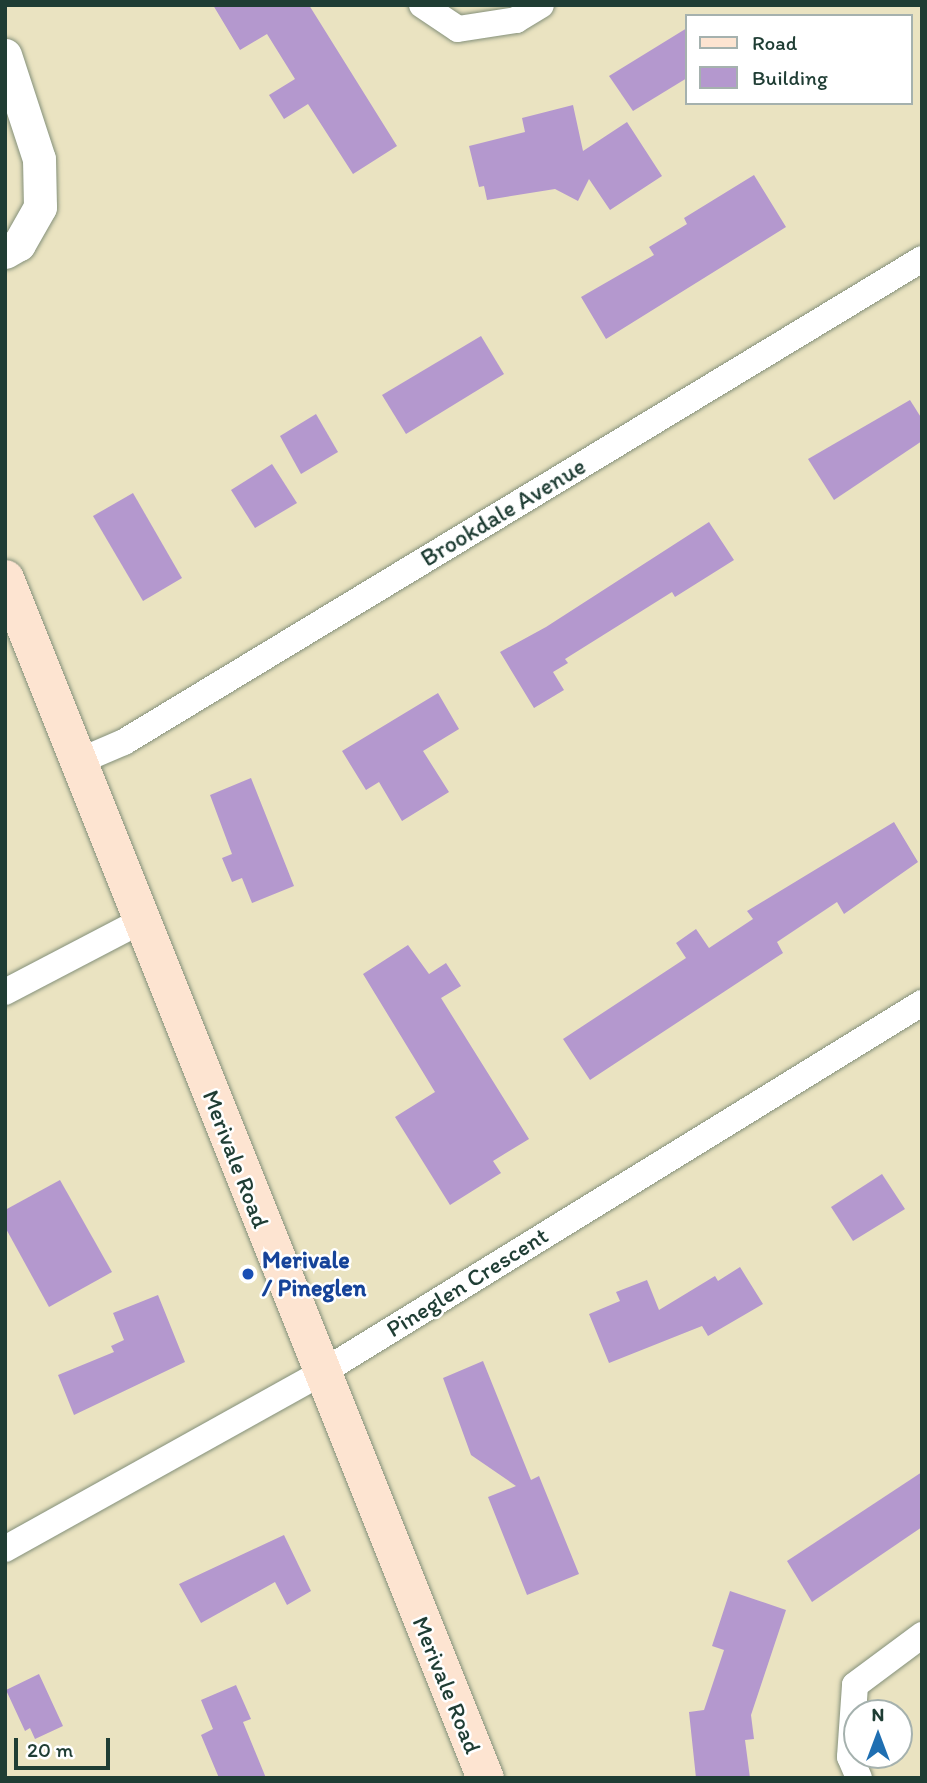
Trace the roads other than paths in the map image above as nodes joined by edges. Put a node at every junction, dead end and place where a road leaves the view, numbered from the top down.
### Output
1 (422, 5) edge
2 (541, 5) edge
3 (5, 55) edge
4 (5, 252) edge
5 (922, 259) edge
6 (5, 578) edge
7 (82, 760) junction
8 (143, 920) junction
9 (5, 992) edge
10 (922, 1003) edge
11 (321, 1373) junction
12 (5, 1549) edge
13 (922, 1635) edge
14 (485, 1778) edge
15 (859, 1778) edge

1 - 2 street
3 - 4 street
5 - 7 street, Brookdale Avenue
6 - 7 main road, Merivale Road
7 - 8 main road, Merivale Road
8 - 9 street
8 - 11 main road, Merivale Road
10 - 11 street, Pineglen Crescent
11 - 12 street, Pineglen Crescent
11 - 14 main road, Merivale Road
13 - 15 street

